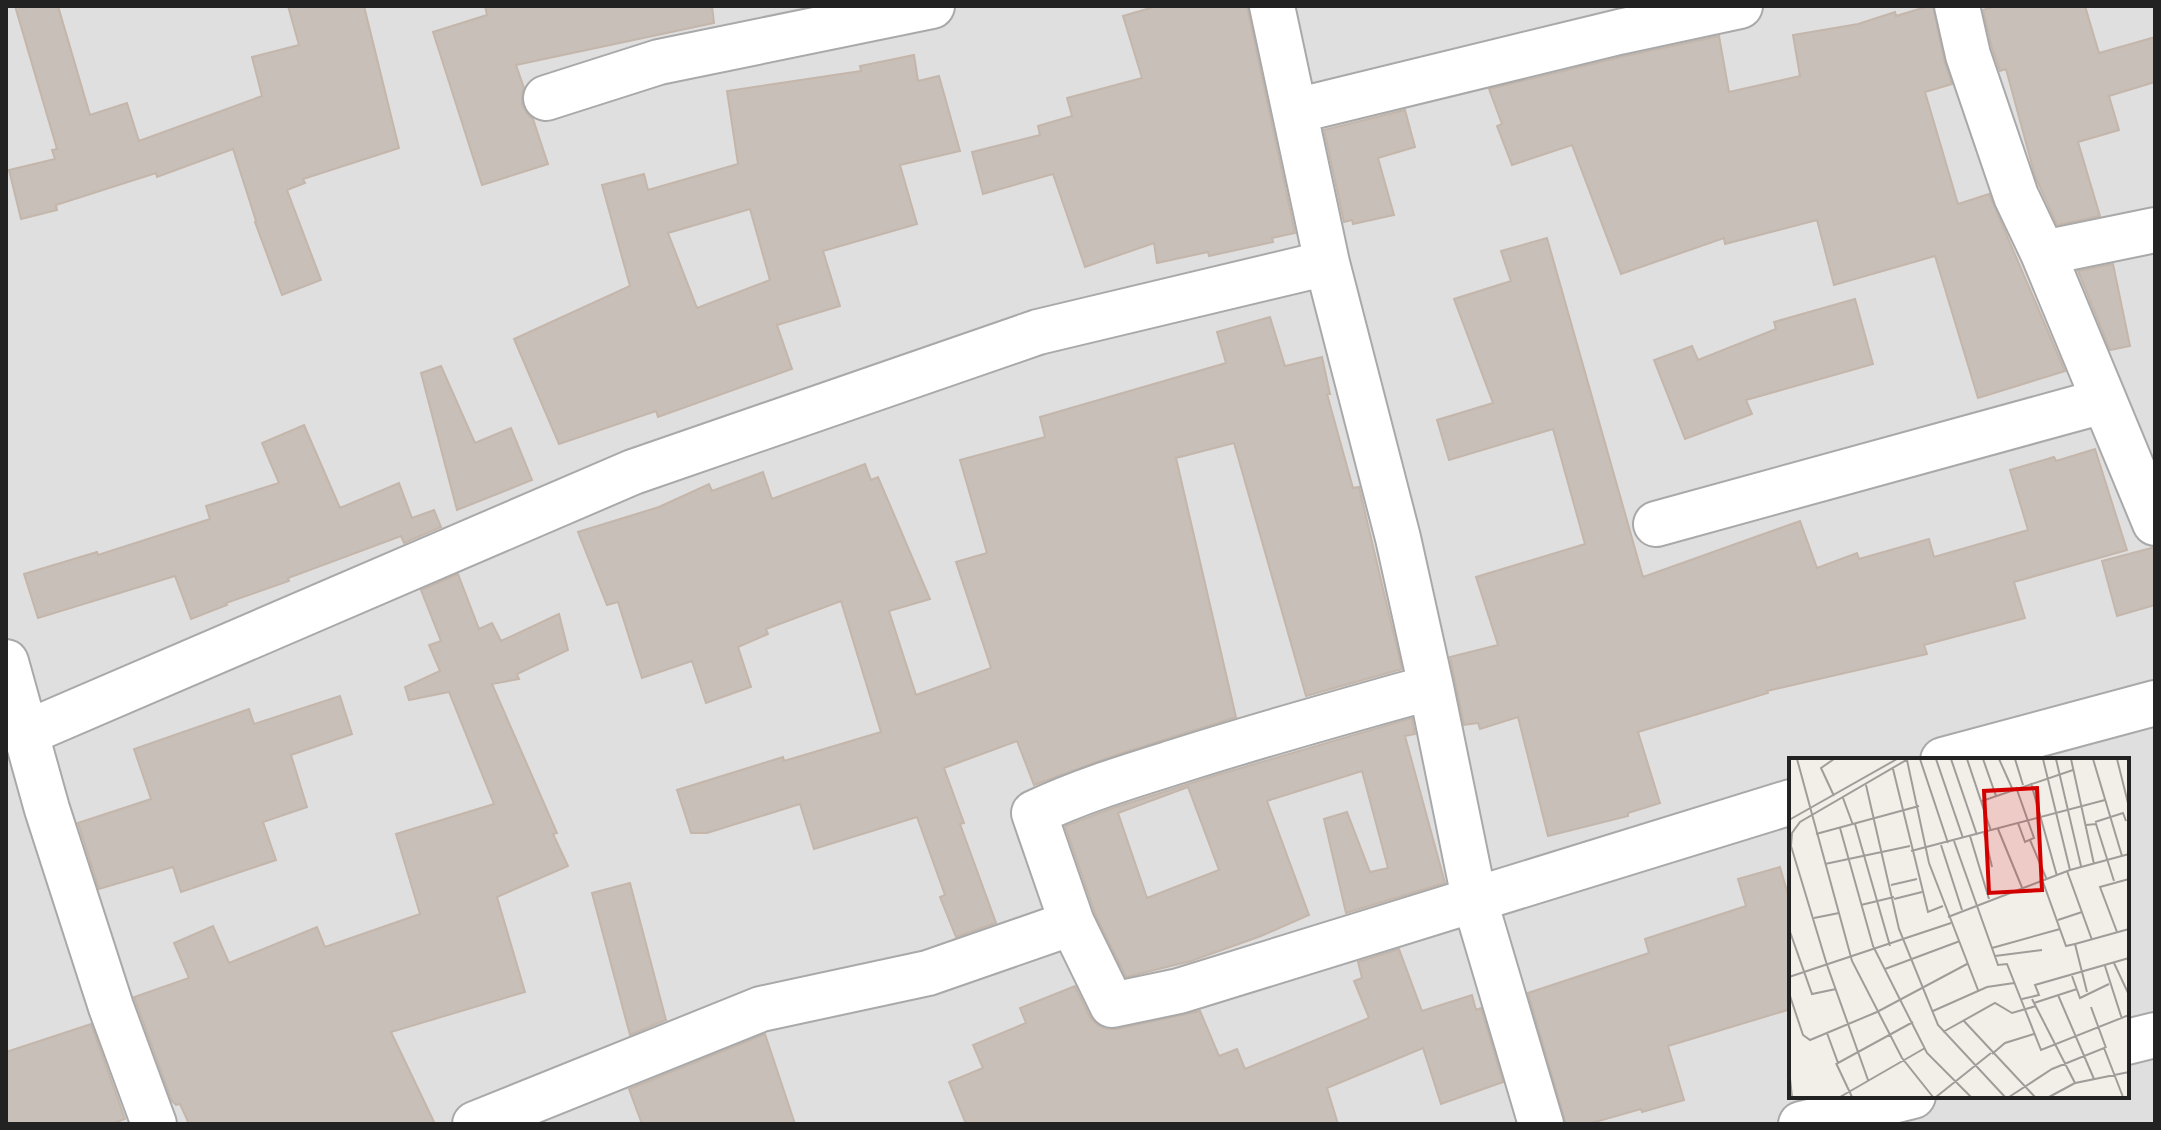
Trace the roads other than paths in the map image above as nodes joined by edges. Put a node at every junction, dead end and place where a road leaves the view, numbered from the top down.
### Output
1 (932, 6) edge
2 (1272, 6) edge
3 (1740, 6) edge
4 (1957, 6) edge
5 (546, 98) dead end
6 (1295, 111) junction
7 (2155, 230) edge
8 (2043, 253) junction
9 (1327, 263) junction
10 (2103, 401) junction
11 (2155, 523) edge
12 (1656, 524) dead end
13 (6, 662) edge
14 (1431, 687) junction
15 (2155, 703) edge
16 (26, 733) junction
17 (1950, 758) edge
18 (1789, 803) edge
19 (1474, 898) junction
20 (1072, 923) junction
21 (2155, 1035) edge
22 (2129, 1042) edge
23 (1905, 1098) edge
24 (154, 1124) edge
25 (475, 1124) edge
26 (1541, 1124) edge
27 (1801, 1124) edge

1 - 5 street
2 - 6 street
3 - 6 street
4 - 8 street
6 - 9 street
7 - 8 street
8 - 10 street
9 - 14 street
9 - 16 street
10 - 11 street
10 - 12 street
13 - 16 street
14 - 19 street
14 - 20 street
15 - 17 street
16 - 24 street
18 - 19 street
19 - 20 street
19 - 26 street
20 - 25 street
21 - 22 street
23 - 27 street

